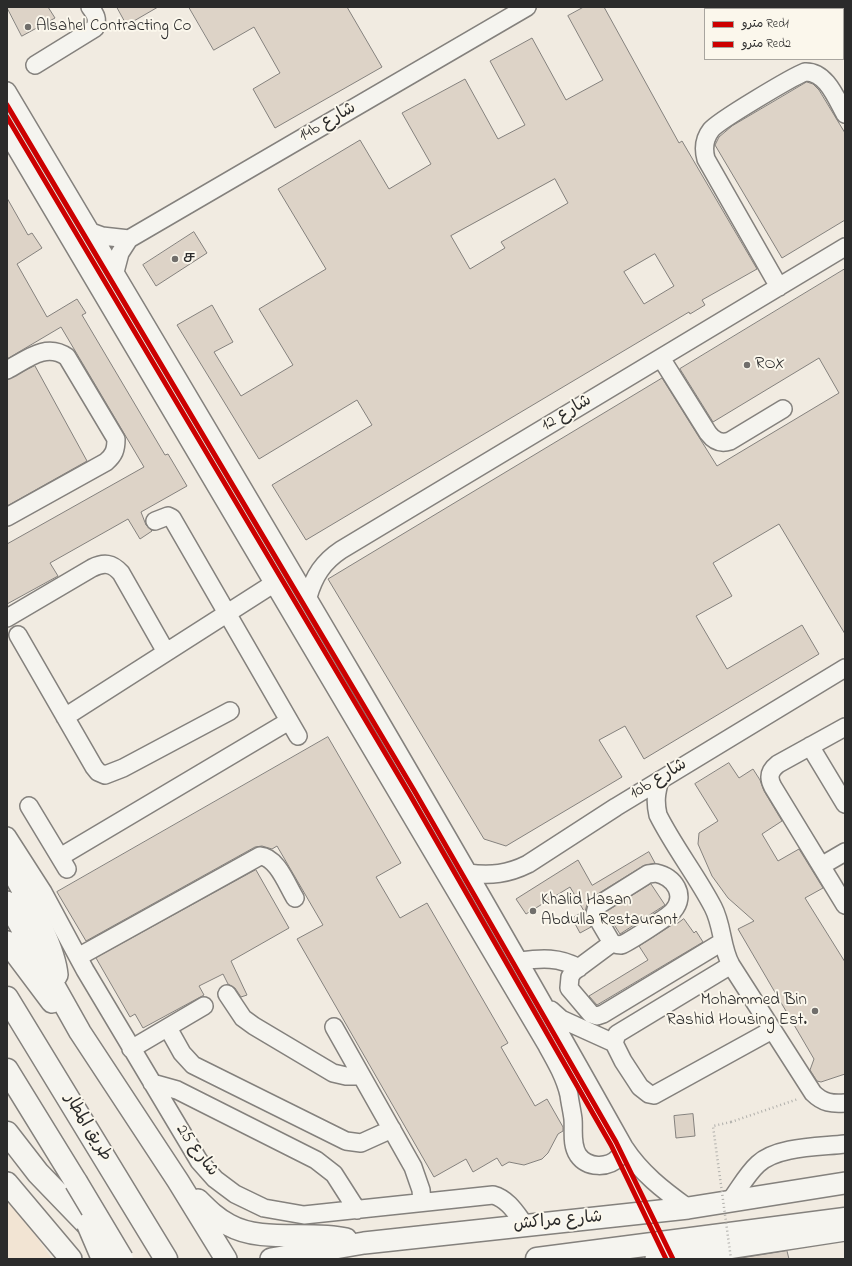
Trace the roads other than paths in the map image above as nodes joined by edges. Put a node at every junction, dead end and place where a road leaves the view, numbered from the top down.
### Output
1 (90, 7) edge
2 (527, 7) edge
3 (35, 65) dead end
4 (7, 91) edge
5 (845, 114) edge
6 (7, 133) edge
7 (91, 232) junction
8 (129, 239) junction
9 (845, 247) edge
10 (115, 272) junction
11 (779, 287) junction
12 (661, 358) junction
13 (7, 370) edge
14 (783, 409) dead end
15 (7, 517) edge
16 (155, 521) dead end
17 (273, 584) junction
18 (308, 597) junction
19 (227, 613) junction
20 (7, 618) edge
21 (18, 635) dead end
22 (166, 652) junction
23 (845, 668) edge
24 (230, 711) dead end
25 (65, 717) junction
26 (845, 727) edge
27 (810, 746) junction
28 (660, 780) junction
29 (845, 804) edge
30 (29, 806) dead end
31 (7, 836) edge
32 (845, 852) edge
33 (7, 861) edge
34 (821, 866) junction
35 (468, 873) junction
36 (294, 898) dead end
37 (7, 902) edge
38 (845, 905) edge
39 (7, 942) edge
40 (722, 942) junction
41 (612, 943) junction
42 (78, 957) junction
43 (520, 961) junction
44 (731, 965) junction
45 (579, 968) junction
46 (58, 991) junction
47 (227, 994) dead end
48 (7, 998) edge
49 (204, 1006) dead end
50 (546, 1006) junction
51 (334, 1027) dead end
52 (168, 1028) junction
53 (558, 1028) junction
54 (772, 1030) junction
55 (80, 1032) junction
56 (614, 1043) junction
57 (546, 1044) junction
58 (131, 1049) junction
59 (7, 1070) edge
60 (361, 1076) junction
61 (152, 1083) junction
62 (845, 1103) edge
63 (392, 1129) junction
64 (7, 1133) edge
65 (845, 1144) edge
66 (624, 1146) junction
67 (178, 1181) junction
68 (76, 1182) junction
69 (7, 1183) edge
70 (845, 1183) edge
71 (730, 1201) junction
72 (422, 1202) junction
73 (688, 1208) junction
74 (357, 1210) junction
75 (845, 1219) edge
76 (525, 1224) junction
77 (93, 1230) dead end
78 (845, 1230) edge
79 (364, 1243) junction
80 (59, 1259) edge
81 (71, 1259) edge
82 (103, 1259) edge
83 (122, 1259) edge
84 (166, 1259) edge
85 (226, 1259) edge
86 (271, 1259) edge
87 (538, 1259) edge
88 (658, 1259) edge

1 - 3 street
2 - 8 street, 14b شارع
4 - 7 street
5 - 11 street
6 - 17 street
7 - 8 street
7 - 10 street
8 - 10 street
9 - 11 street, شارع 12
10 - 18 street
11 - 12 street, شارع 12
12 - 14 street
12 - 18 street, شارع 12
13 - 15 street
16 - 19 street
17 - 19 street
17 - 57 street
18 - 35 street
19 - 22 street
19 - 30 street
20 - 22 street
21 - 25 street
22 - 25 street
23 - 28 street, 10b شارع
24 - 25 street
26 - 27 street
27 - 29 street
27 - 34 street
28 - 35 street, 10b شارع
28 - 40 street
31 - 42 street, شارع 25
32 - 34 street
33 - 46 main road
34 - 38 street
35 - 43 street
36 - 42 street
37 - 46 main road
39 - 55 main road
40 - 44 street
40 - 45 street
41 - 41 street
41 - 45 street
42 - 58 street, شارع 25
43 - 45 street
43 - 50 street
44 - 54 street
44 - 56 street
46 - 55 main road
47 - 60 street
48 - 84 highway, طريق المطار
49 - 52 street
50 - 53 street
50 - 56 street
51 - 60 street
52 - 58 street
52 - 63 street
53 - 57 street
53 - 66 street
54 - 56 street
54 - 62 street
55 - 67 main road
57 - 66 street
58 - 61 street, شارع 25
59 - 68 highway
60 - 63 street
61 - 74 street
61 - 74 street, شارع 25
63 - 72 street
64 - 77 highway
65 - 71 street
66 - 73 street
67 - 79 main road
67 - 85 main road
68 - 82 highway, bridge
68 - 83 highway, bridge
69 - 80 main road
69 - 81 main road
70 - 71 main road, شارع مراكش
71 - 73 main road, شارع مراكش
72 - 74 street, شارع 25
72 - 76 street, شارع 25
73 - 76 main road, شارع مراكش
75 - 87 highway
76 - 79 main road, شارع مراكش
78 - 88 main road
79 - 86 main road, شارع مراكش

